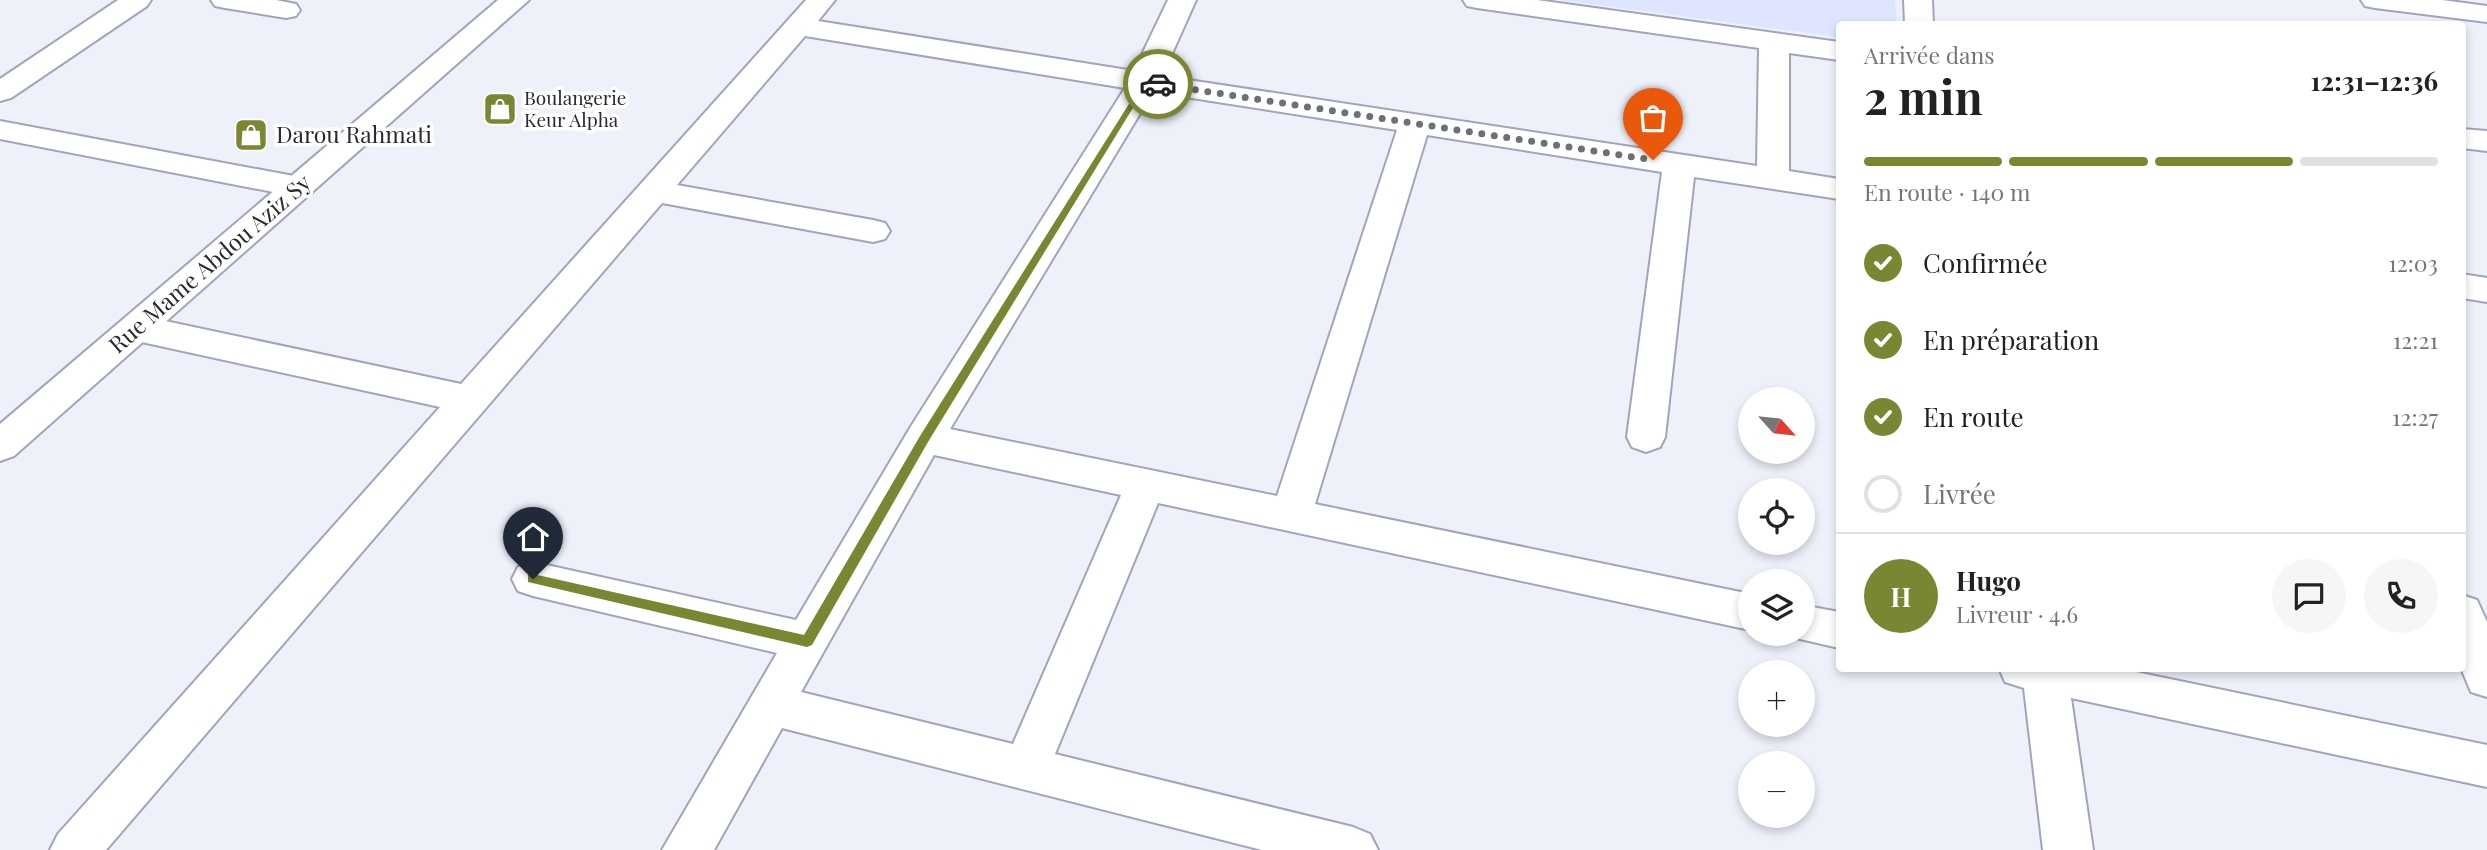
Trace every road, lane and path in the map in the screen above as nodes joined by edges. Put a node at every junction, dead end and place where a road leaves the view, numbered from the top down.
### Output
1 (137, 0) edge
2 (225, 0) edge
3 (515, 0) edge
4 (1182, 0) edge
5 (1477, 0) edge
6 (1918, 0) edge
7 (2375, 0) edge
8 (2437, 4) edge
9 (286, 10) dead end
10 (805, 10) edge
11 (2487, 14) edge
12 (1919, 21) edge
13 (1774, 42) junction
14 (1836, 51) edge
15 (1144, 82) junction
16 (0, 92) edge
17 (1415, 122) junction
18 (0, 130) edge
19 (2466, 138) edge
20 (2487, 141) edge
21 (1679, 164) junction
22 (1773, 178) junction
23 (299, 187) junction
24 (1836, 188) edge
25 (654, 191) junction
26 (873, 231) dead end
27 (2466, 287) edge
28 (2487, 290) edge
29 (136, 328) junction
30 (470, 400) junction
31 (1646, 437) dead end
32 (924, 439) junction
33 (0, 446) edge
34 (1145, 485) junction
35 (1291, 515) junction
36 (533, 579) dead end
37 (1738, 609) edge
38 (2466, 623) edge
39 (1815, 625) edge
40 (1836, 629) edge
41 (807, 641) junction
42 (2037, 672) edge
43 (2046, 672) edge
44 (2487, 678) edge
45 (771, 705) junction
46 (2487, 766) edge
47 (1026, 768) junction
48 (75, 850) edge
49 (687, 850) edge
50 (1353, 850) edge
51 (2068, 850) edge

1 - 16 street
2 - 9 street
3 - 23 street, Rue Mame Abdou Aziz Sy
4 - 15 street
5 - 13 street
6 - 12 street
7 - 8 street
8 - 11 street
10 - 15 street
10 - 25 street
13 - 14 street
13 - 22 street
15 - 17 street
15 - 32 street
17 - 21 street
17 - 35 street
18 - 23 street
19 - 20 street
21 - 22 street
21 - 31 street
22 - 24 street
23 - 29 street, Rue Mame Abdou Aziz Sy
25 - 26 street
25 - 30 street
27 - 28 street
29 - 30 street
29 - 33 street, Rue Mame Abdou Aziz Sy
30 - 48 street
32 - 34 street
32 - 41 street
34 - 35 street
34 - 47 street
35 - 37 street
36 - 41 street
38 - 44 street
39 - 40 street
41 - 45 street
42 - 51 street
43 - 46 street
45 - 47 street
45 - 49 street
47 - 50 street

